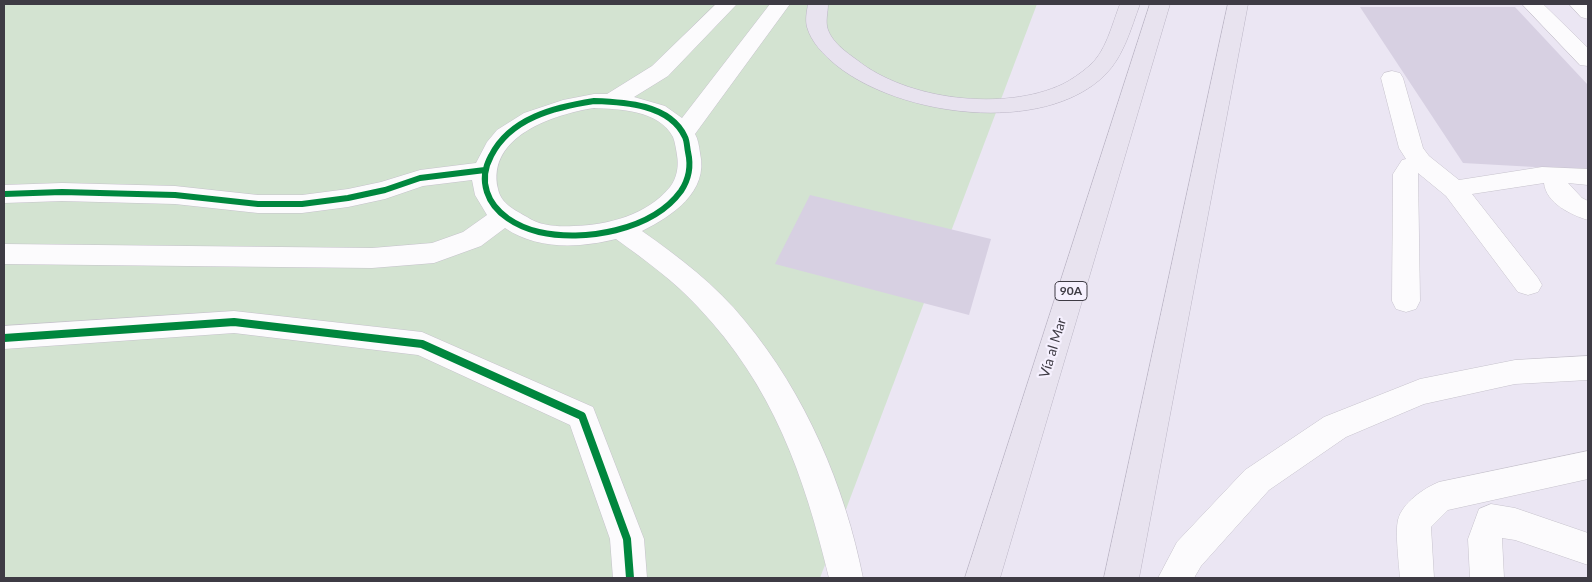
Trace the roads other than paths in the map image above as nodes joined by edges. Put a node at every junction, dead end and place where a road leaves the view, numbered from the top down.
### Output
1 (727, 4) edge
2 (780, 4) edge
3 (818, 4) edge
4 (1130, 4) edge
5 (1160, 4) edge
6 (1238, 4) edge
7 (1532, 4) edge
8 (1579, 4) edge
9 (1588, 13) edge
10 (1588, 60) edge
11 (1392, 78) dead end
12 (612, 101) junction
13 (683, 133) junction
14 (1420, 162) junction
15 (485, 170) junction
16 (1556, 175) junction
17 (1588, 177) edge
18 (1455, 190) junction
19 (4, 194) edge
20 (1588, 211) edge
21 (503, 217) junction
22 (622, 230) junction
23 (4, 254) edge
24 (1528, 285) dead end
25 (1406, 301) dead end
26 (4, 338) edge
27 (1588, 368) edge
28 (1588, 465) edge
29 (1467, 491) junction
30 (1491, 520) junction
31 (1588, 549) edge
32 (630, 578) edge
33 (846, 578) edge
34 (982, 578) edge
35 (1121, 578) edge
36 (1175, 578) edge
37 (1416, 578) edge
38 (1486, 578) edge

1 - 12 street
2 - 13 street
3 - 4 highway
5 - 34 highway, Vía al Mar / 90A
6 - 35 highway
7 - 10 street
8 - 9 street
11 - 14 street
12 - 13 street
12 - 15 street
13 - 22 street
14 - 18 street
14 - 25 street
15 - 19 street
15 - 21 street
16 - 17 street
16 - 18 street
16 - 20 street
18 - 24 street
21 - 22 street
21 - 23 street
22 - 33 street
26 - 32 street
27 - 36 street
28 - 29 street
29 - 30 street
29 - 37 street
30 - 31 street
30 - 38 street

